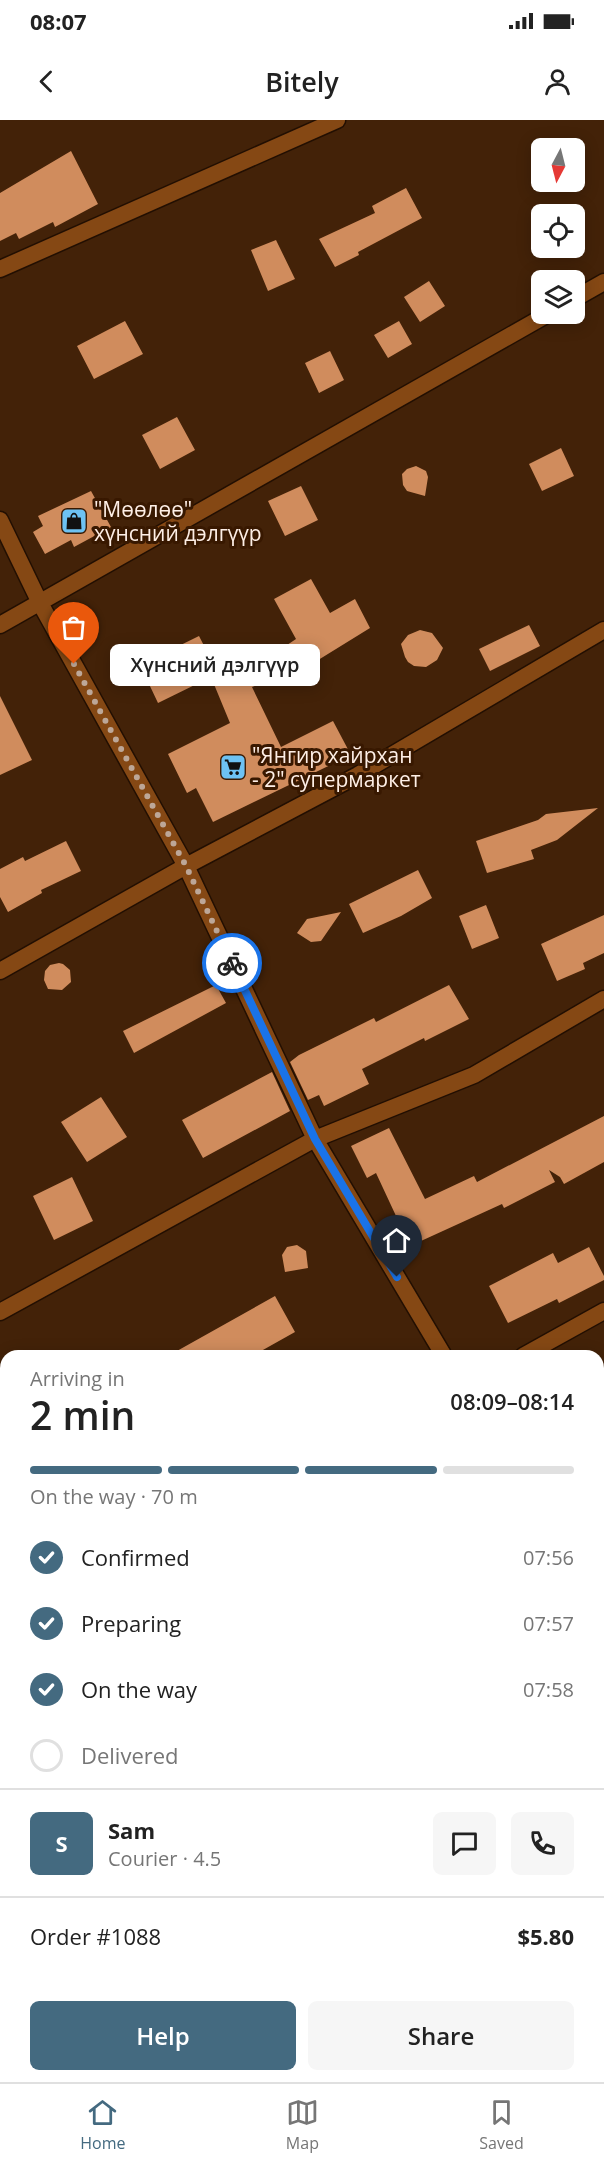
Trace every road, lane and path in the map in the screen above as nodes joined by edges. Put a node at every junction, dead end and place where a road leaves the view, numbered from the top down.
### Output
1 (337, 120) edge
2 (0, 269) edge
3 (604, 282) edge
4 (585, 293) edge
5 (531, 324) edge
6 (0, 520) edge
7 (40, 603) junction
8 (0, 625) edge
9 (604, 630) edge
10 (186, 866) junction
11 (0, 971) edge
12 (604, 999) edge
13 (315, 1139) junction
14 (604, 1311) edge
15 (0, 1312) edge
16 (440, 1350) edge
17 (534, 1350) edge

1 - 2 street
3 - 4 street
5 - 7 street
6 - 7 street
7 - 8 street
7 - 10 street
9 - 10 street
10 - 11 street
10 - 13 street
12 - 13 street
13 - 15 street
13 - 16 street
14 - 17 street

